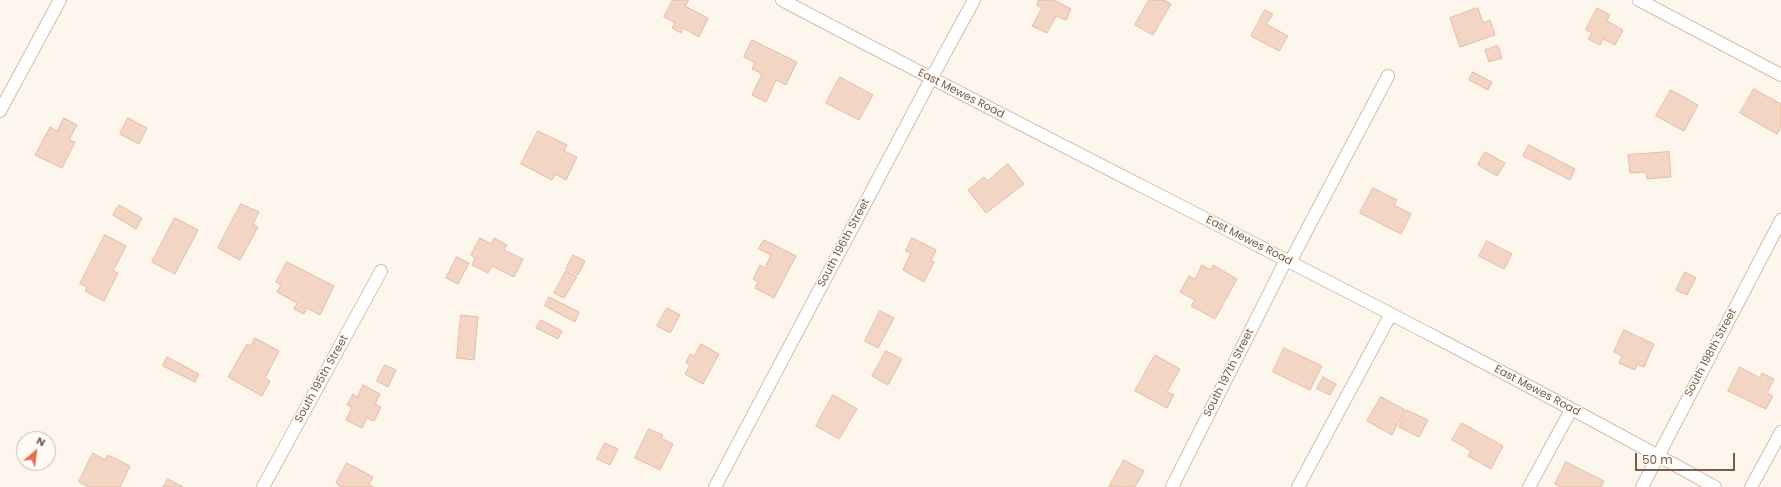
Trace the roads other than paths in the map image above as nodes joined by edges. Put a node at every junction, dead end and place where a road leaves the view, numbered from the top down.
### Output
1 (60, 0) edge
2 (782, 0) edge
3 (974, 0) edge
4 (1639, 0) edge
5 (1781, 75) edge
6 (1388, 76) dead end
7 (931, 79) junction
8 (0, 111) edge
9 (1781, 220) edge
10 (1288, 261) junction
11 (381, 272) dead end
12 (1391, 314) junction
13 (1571, 410) junction
14 (1781, 432) edge
15 (1658, 456) junction
16 (263, 487) edge
17 (715, 487) edge
18 (1172, 487) edge
19 (1298, 487) edge
20 (1529, 487) edge
21 (1642, 487) edge
22 (1715, 487) edge
23 (1751, 487) edge

1 - 8 street
2 - 7 street, East Mewes Road
3 - 7 street, South 196th Street
4 - 5 street
6 - 10 street, South 197th Street
7 - 10 street, East Mewes Road
7 - 17 street, South 196th Street
9 - 15 street, South 198th Street
10 - 12 street, East Mewes Road
10 - 18 street, South 197th Street
11 - 16 street, South 195th Street
12 - 13 street, East Mewes Road
12 - 19 street
13 - 15 street, East Mewes Road
13 - 20 street
14 - 23 street
15 - 21 street, South 198th Street
15 - 22 street, East Mewes Road

